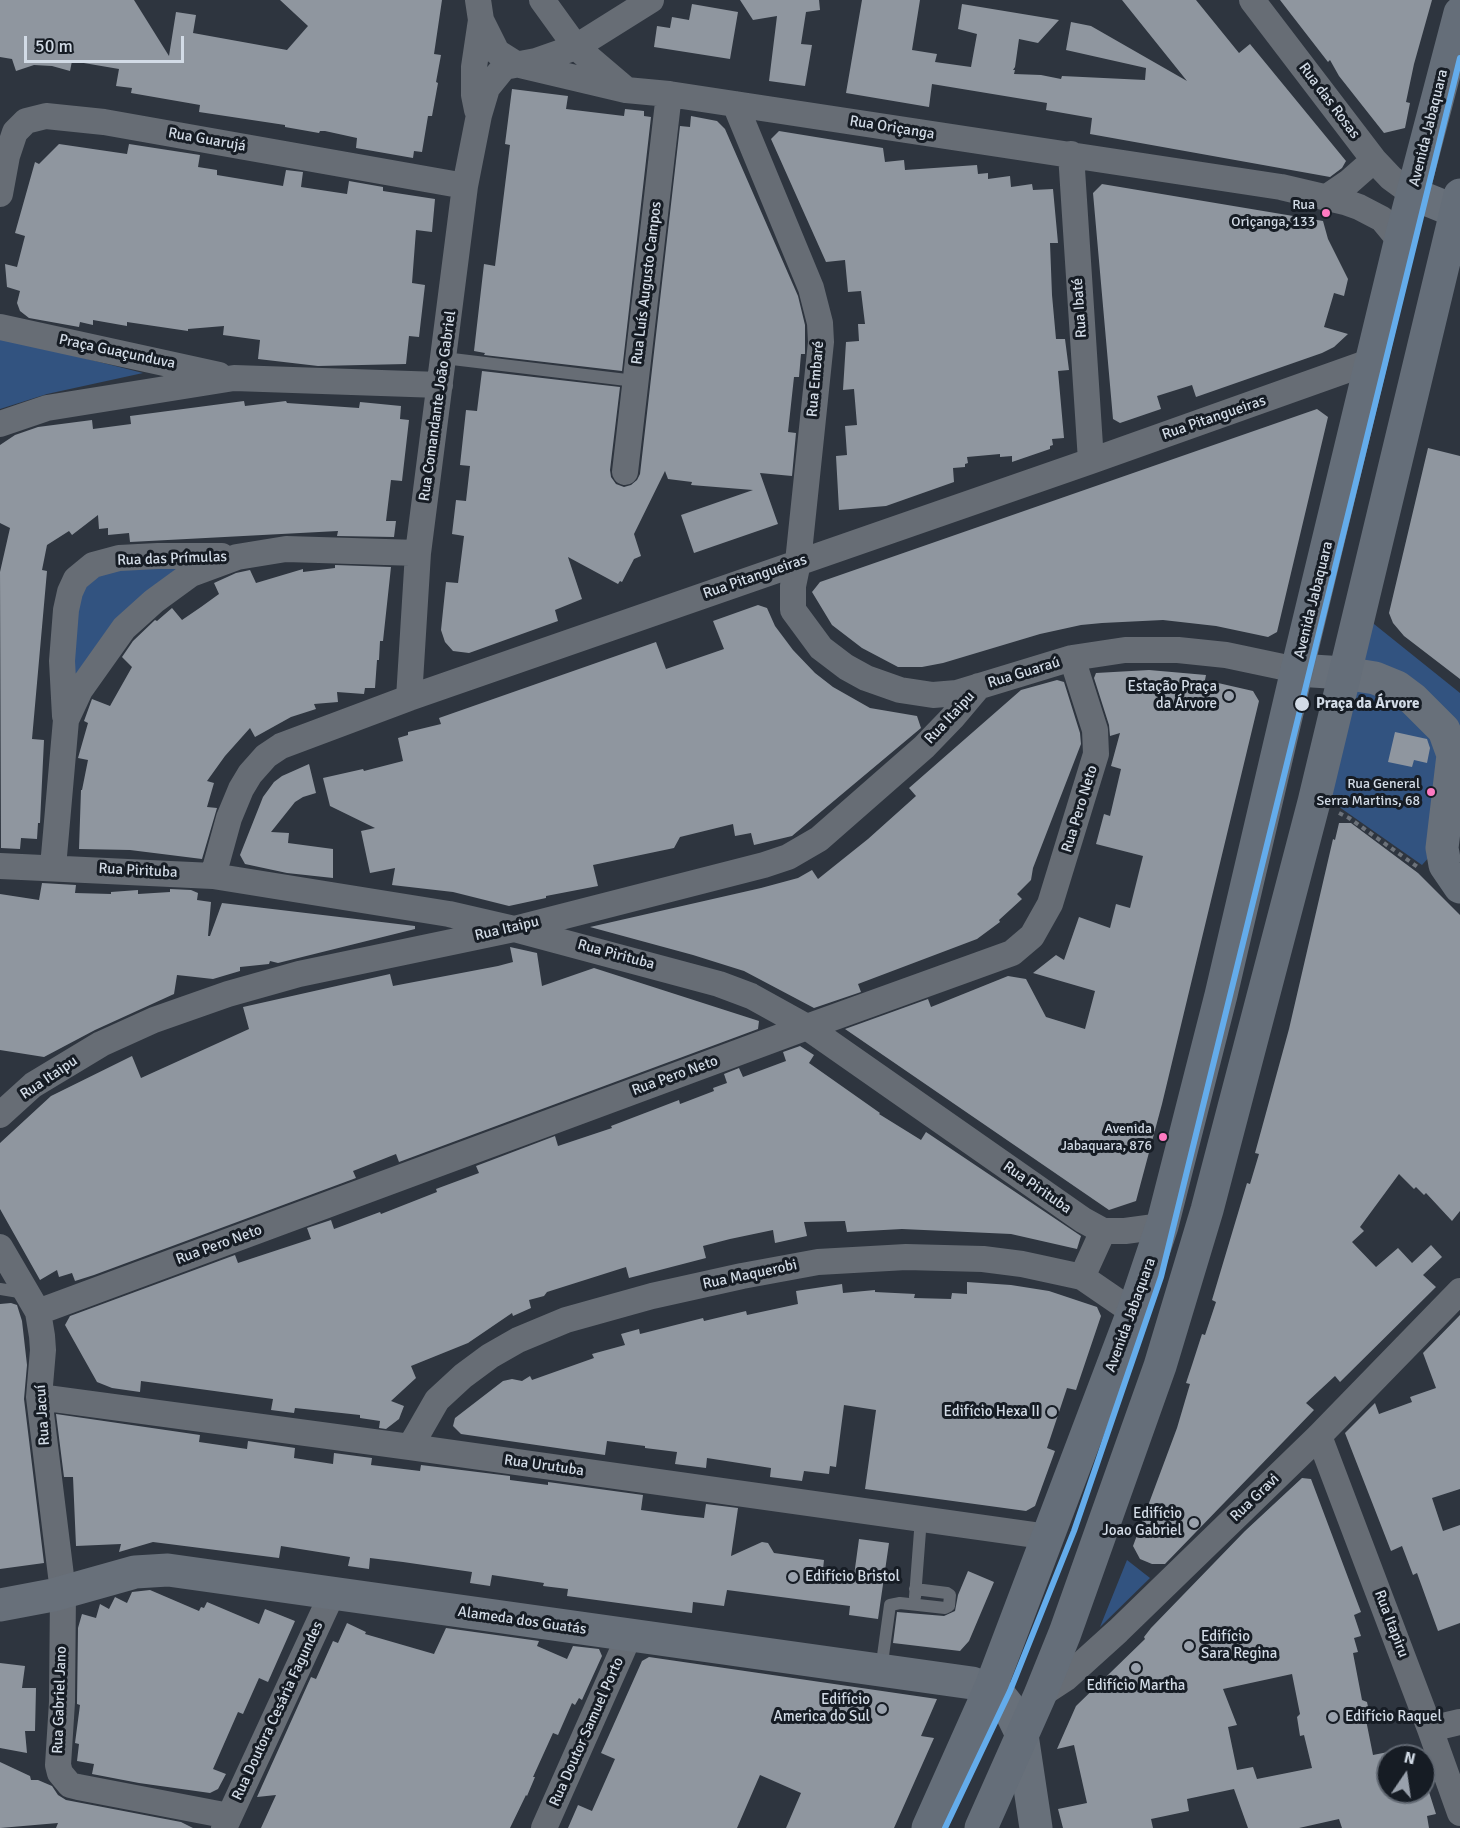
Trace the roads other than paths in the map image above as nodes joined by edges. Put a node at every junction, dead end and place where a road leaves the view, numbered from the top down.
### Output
1 (543, 0) edge
2 (651, 0) edge
3 (1252, 0) edge
4 (484, 7) edge
5 (1460, 13) edge
6 (576, 47) junction
7 (516, 64) junction
8 (626, 90) junction
9 (669, 94) junction
10 (735, 104) junction
11 (479, 115) junction
12 (1071, 154) junction
13 (1374, 160) junction
14 (465, 186) junction
15 (0, 194) edge
16 (1413, 194) junction
17 (1327, 197) junction
18 (1459, 206) edge
19 (1401, 242) junction
20 (0, 327) edge
21 (444, 358) junction
22 (1371, 361) junction
23 (234, 378) junction
24 (635, 381) junction
25 (440, 385) junction
26 (0, 424) edge
27 (1091, 461) junction
28 (625, 472) dead end
29 (418, 553) junction
30 (237, 557) junction
31 (798, 562) junction
32 (1072, 658) junction
33 (1297, 670) junction
34 (1344, 673) junction
35 (979, 686) junction
36 (409, 698) junction
37 (66, 720) junction
38 (0, 866) edge
39 (53, 867) junction
40 (213, 876) junction
41 (1452, 876) edge
42 (514, 929) junction
43 (807, 1027) junction
44 (0, 1114) edge
45 (1162, 1226) junction
46 (1103, 1231) junction
47 (0, 1247) edge
48 (1082, 1277) junction
49 (0, 1289) edge
50 (1460, 1291) edge
51 (33, 1303) junction
52 (1133, 1312) junction
53 (39, 1397) junction
54 (1319, 1436) junction
55 (410, 1447) junction
56 (921, 1518) junction
57 (1048, 1537) junction
58 (915, 1589) junction
59 (63, 1592) junction
60 (332, 1594) junction
61 (0, 1605) edge
62 (914, 1605) junction
63 (629, 1636) junction
64 (881, 1670) junction
65 (990, 1689) junction
66 (1040, 1695) junction
67 (1460, 1722) edge
68 (1430, 1729) junction
69 (1022, 1735) junction
70 (1460, 1813) edge
71 (226, 1822) edge
72 (544, 1828) edge
73 (928, 1828) edge
74 (981, 1828) edge
75 (1036, 1828) edge

1 - 6 street
2 - 6 street
3 - 13 street, Rua das Rosas
4 - 7 street, Rua Oriçanga
4 - 11 street, Rua Comandante João Gabriel
5 - 16 main road, Avenida Jabaquara
6 - 7 street
6 - 8 street
7 - 8 street, Rua Oriçanga
7 - 11 street, Rua Comandante João Gabriel
8 - 9 street, Rua Oriçanga
9 - 10 street, Rua Oriçanga
9 - 24 street, Rua Luís Augusto Campos
10 - 12 street, Rua Oriçanga
10 - 31 street, Rua Embaré
11 - 14 street, Rua Comandante João Gabriel
12 - 17 street, Rua Oriçanga
12 - 27 street, Rua Ibaté
13 - 16 street, Rua das Rosas
13 - 17 street
14 - 15 street, Rua Guarujá
14 - 21 street, Rua Comandante João Gabriel
16 - 18 street
16 - 19 main road, Avenida Jabaquara
17 - 19 street, Rua Oriçanga
18 - 34 main road
19 - 22 main road, Avenida Jabaquara
20 - 23 street, Praça Guaçunduva
21 - 24 lane
21 - 25 street, Rua Comandante João Gabriel
22 - 27 street, Rua Pitangueiras
22 - 33 main road, Avenida Jabaquara
23 - 25 street, Praça Guaçunduva
23 - 26 street, Praça Guaçunduva
24 - 28 street, Rua Luís Augusto Campos
25 - 29 street, Rua Comandante João Gabriel
27 - 31 street, Rua Pitangueiras
29 - 30 street, Rua das Prímulas
29 - 36 street, Rua Comandante João Gabriel
30 - 37 street, Rua das Prímulas
30 - 37 street, Rua das Prímulas
31 - 35 street, Rua Guaraú
31 - 36 street, Rua Pitangueiras
32 - 33 street, Rua Guaraú
32 - 35 street, Rua Guaraú
32 - 43 street, Rua Pero Neto
33 - 34 street
33 - 45 main road, Avenida Jabaquara
34 - 41 street
34 - 66 main road
35 - 42 street, Rua Itaipu
36 - 40 street, Rua Pitangueiras
37 - 39 street, Rua das Prímulas
38 - 39 street, Rua Pirituba
39 - 40 street, Rua Pirituba
40 - 42 street, Rua Pirituba
42 - 43 street, Rua Pirituba
42 - 44 street, Rua Itaipu
43 - 46 street, Rua Pirituba
43 - 51 street, Rua Pero Neto
45 - 46 street
45 - 52 main road, Avenida Jabaquara
46 - 48 street
47 - 51 street, Rua Jacuí
48 - 52 street, Rua Maquerobi
48 - 55 street, Rua Maquerobi
49 - 51 lane
50 - 54 street, Rua Gravi
51 - 53 street, Rua Jacuí
52 - 57 main road, Avenida Jabaquara
53 - 55 street, Rua Urutuba
53 - 59 street, Rua Jacuí
54 - 66 street, Rua Gravi
54 - 68 street, Rua Itapiru
55 - 56 street, Rua Urutuba
56 - 57 street, Rua Urutuba
56 - 58 lane
57 - 65 main road, Avenida Jabaquara
58 - 62 lane
58 - 62 lane
59 - 60 street, Alameda dos Guatás
59 - 61 street, Alameda dos Guatás
59 - 71 street, Rua Gabriel Jano
60 - 63 street, Alameda dos Guatás
60 - 71 street, Rua Doutora Cesária Fagundes
62 - 64 lane
63 - 64 street, Alameda dos Guatás
63 - 72 street, Rua Doutor Samuel Porto
64 - 65 street, Alameda dos Guatás
65 - 69 street
65 - 73 main road, Avenida Jabaquara
66 - 69 main road
67 - 68 street
68 - 70 street, Rua Itapiru
69 - 74 main road
69 - 75 street

